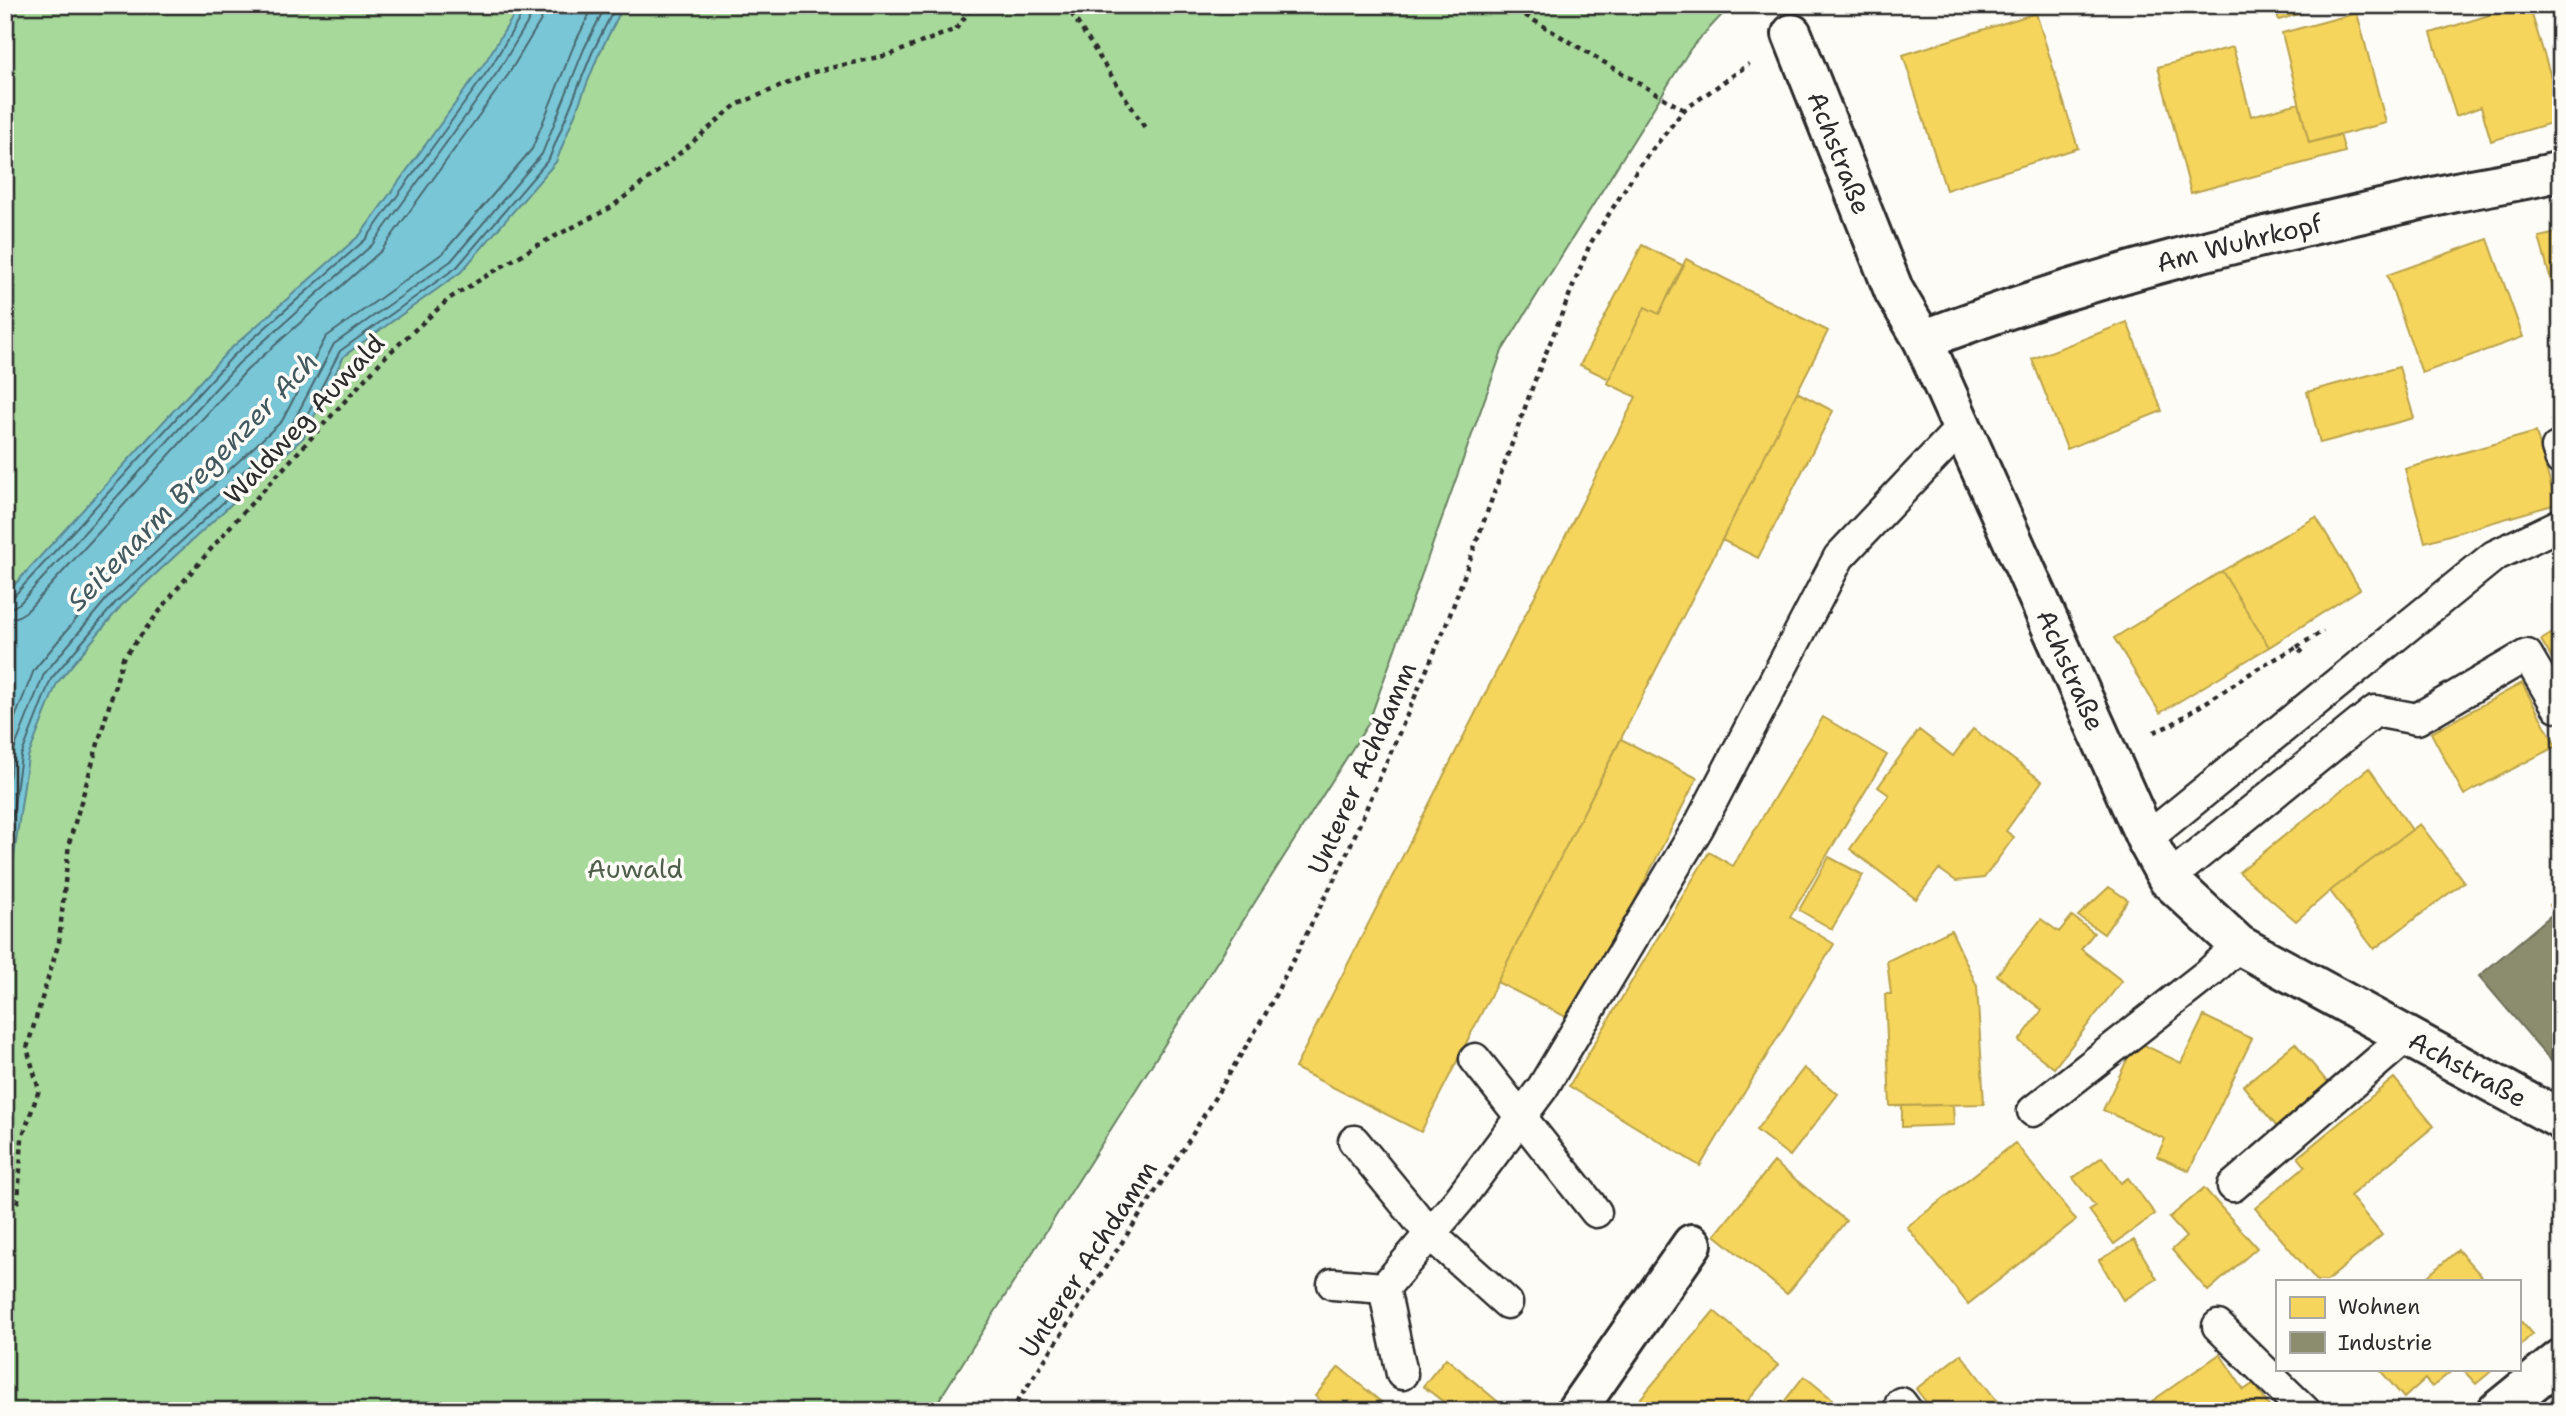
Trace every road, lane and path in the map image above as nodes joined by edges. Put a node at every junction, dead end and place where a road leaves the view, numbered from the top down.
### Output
1 (974, 5) edge
2 (1066, 5) edge
3 (1508, 5) edge
4 (1792, 34) dead end
5 (1147, 131) dead end
6 (2561, 171) edge
7 (1923, 340) junction
8 (1962, 427) junction
9 (2561, 524) edge
10 (2333, 687) junction
11 (2557, 706) dead end
12 (2146, 735) dead end
13 (2146, 839) junction
14 (2168, 879) junction
15 (2239, 945) junction
16 (2407, 1036) junction
17 (1475, 1059) dead end
18 (2033, 1111) dead end
19 (1520, 1118) junction
20 (2561, 1120) edge
21 (1354, 1141) dead end
22 (2233, 1186) dead end
23 (1596, 1212) dead end
24 (5, 1219) edge
25 (1430, 1234) junction
26 (1692, 1244) dead end
27 (1333, 1284) dead end
28 (1384, 1288) junction
29 (1507, 1303) dead end
30 (2218, 1326) dead end
31 (2561, 1359) edge
32 (1402, 1374) dead end
33 (1011, 1411) edge
34 (1576, 1411) edge
35 (2305, 1411) edge
36 (2497, 1411) edge

1 - 24 path, Waldweg Auwald
2 - 5 path
3 - 33 path, Unterer Achdamm
4 - 7 street, Achstraße
6 - 7 street, Am Wuhrkopf
7 - 8 street, Achstraße
8 - 13 street, Achstraße
8 - 19 lane
9 - 10 lane
10 - 12 path
10 - 13 lane
11 - 14 lane
13 - 14 street, Achstraße
14 - 15 street, Achstraße
15 - 16 street, Achstraße
15 - 18 lane
16 - 20 street, Achstraße
16 - 22 lane
17 - 19 lane
19 - 23 lane
19 - 25 lane
21 - 25 lane
25 - 28 lane
25 - 29 lane
26 - 34 street
27 - 28 lane
28 - 32 lane
30 - 35 lane
31 - 36 street

